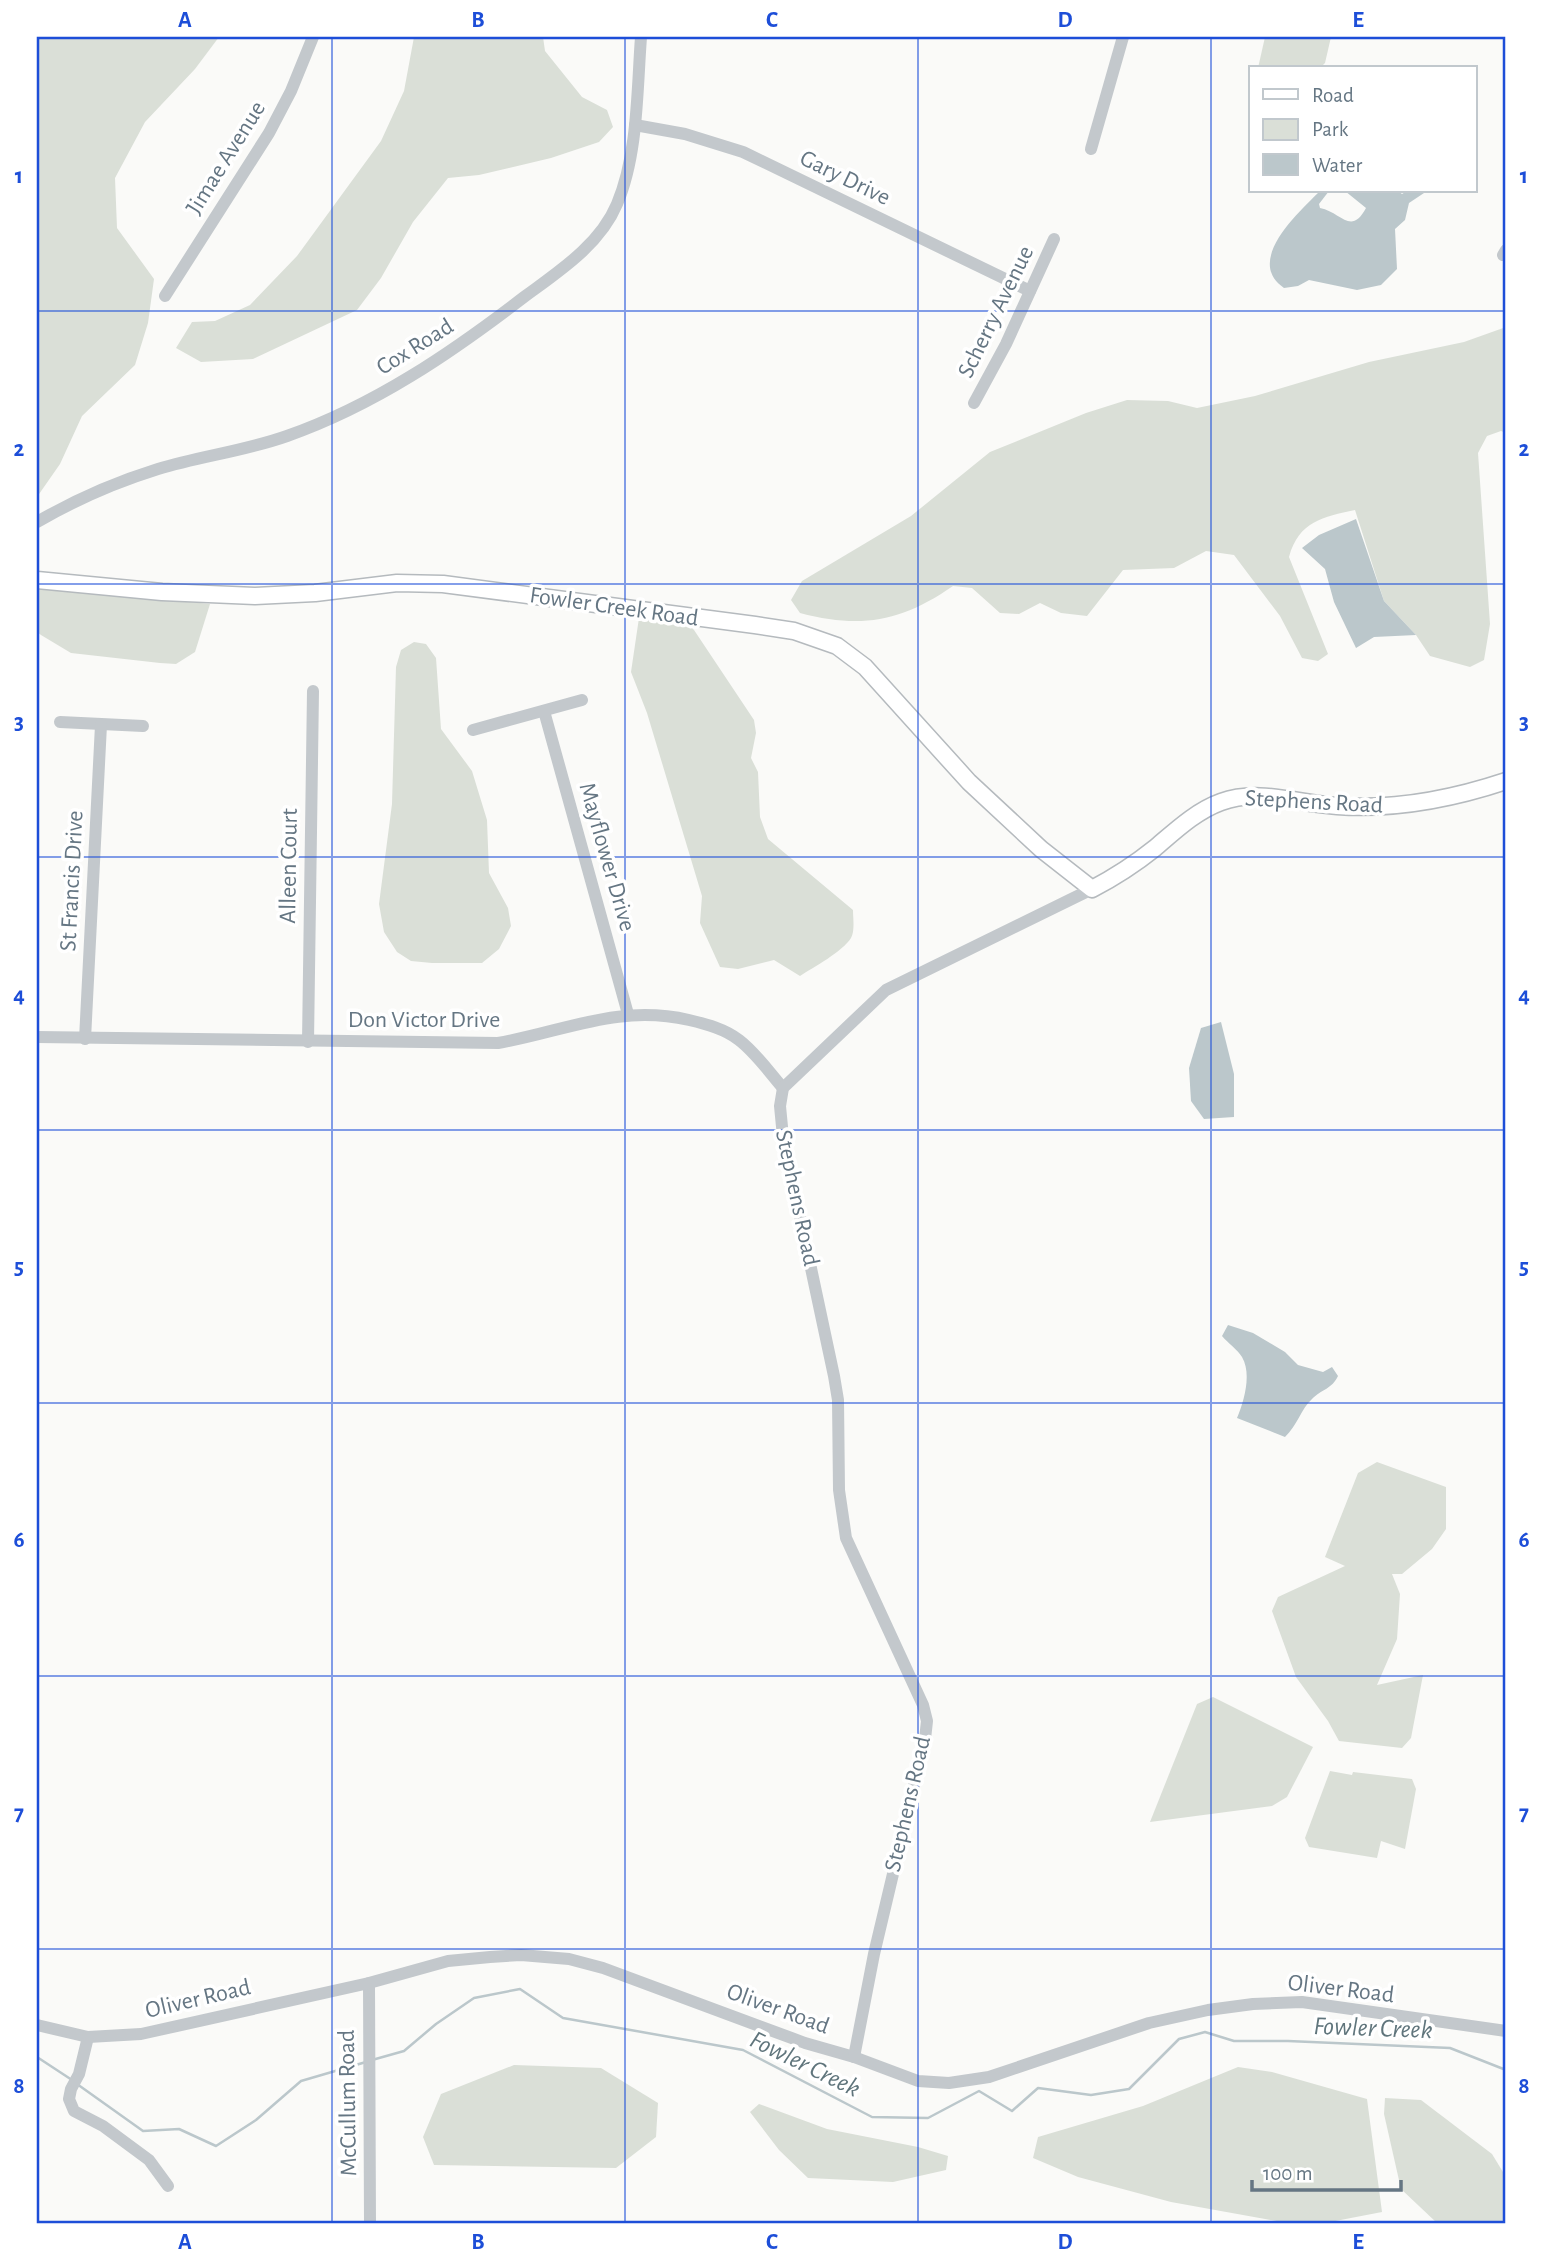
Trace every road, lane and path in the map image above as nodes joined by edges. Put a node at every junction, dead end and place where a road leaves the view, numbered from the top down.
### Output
1 (313, 37) edge
2 (641, 37) edge
3 (1123, 37) edge
4 (635, 125) junction
5 (1091, 149) dead end
6 (1054, 239) dead end
7 (1030, 291) junction
8 (165, 296) dead end
9 (974, 403) dead end
10 (37, 522) edge
11 (37, 580) edge
12 (313, 691) dead end
13 (582, 700) dead end
14 (544, 711) junction
15 (60, 722) dead end
16 (101, 725) junction
17 (144, 726) dead end
18 (473, 730) dead end
19 (1506, 781) edge
20 (1093, 889) junction
21 (628, 1014) junction
22 (37, 1037) edge
23 (85, 1039) junction
24 (308, 1042) junction
25 (783, 1088) junction
26 (369, 1983) junction
27 (37, 2025) edge
28 (1506, 2031) edge
29 (88, 2037) junction
30 (854, 2057) junction
31 (168, 2186) dead end
32 (370, 2223) edge

1 - 8 street, Jimae Avenue
2 - 4 street, Cox Road
3 - 5 street
4 - 7 street, Gary Drive
4 - 10 street, Cox Road
6 - 7 street, Scherry Avenue
7 - 9 street, Scherry Avenue
11 - 20 main road, Fowler Creek Road
12 - 24 street, Alleen Court
13 - 14 street
14 - 18 street
14 - 21 street, Mayflower Drive
15 - 16 street
16 - 17 street
16 - 23 street, St Francis Drive
19 - 20 main road, Stephens Road
20 - 25 street, Stephens Road
21 - 24 street, Don Victor Drive
21 - 25 street, Don Victor Drive
22 - 23 street, Don Victor Drive
23 - 24 street, Don Victor Drive
25 - 30 street, Stephens Road
26 - 29 street, Oliver Road
26 - 30 street, Oliver Road
26 - 32 street, McCullum Road
27 - 29 street, Oliver Road
28 - 30 street, Oliver Road
29 - 31 street

